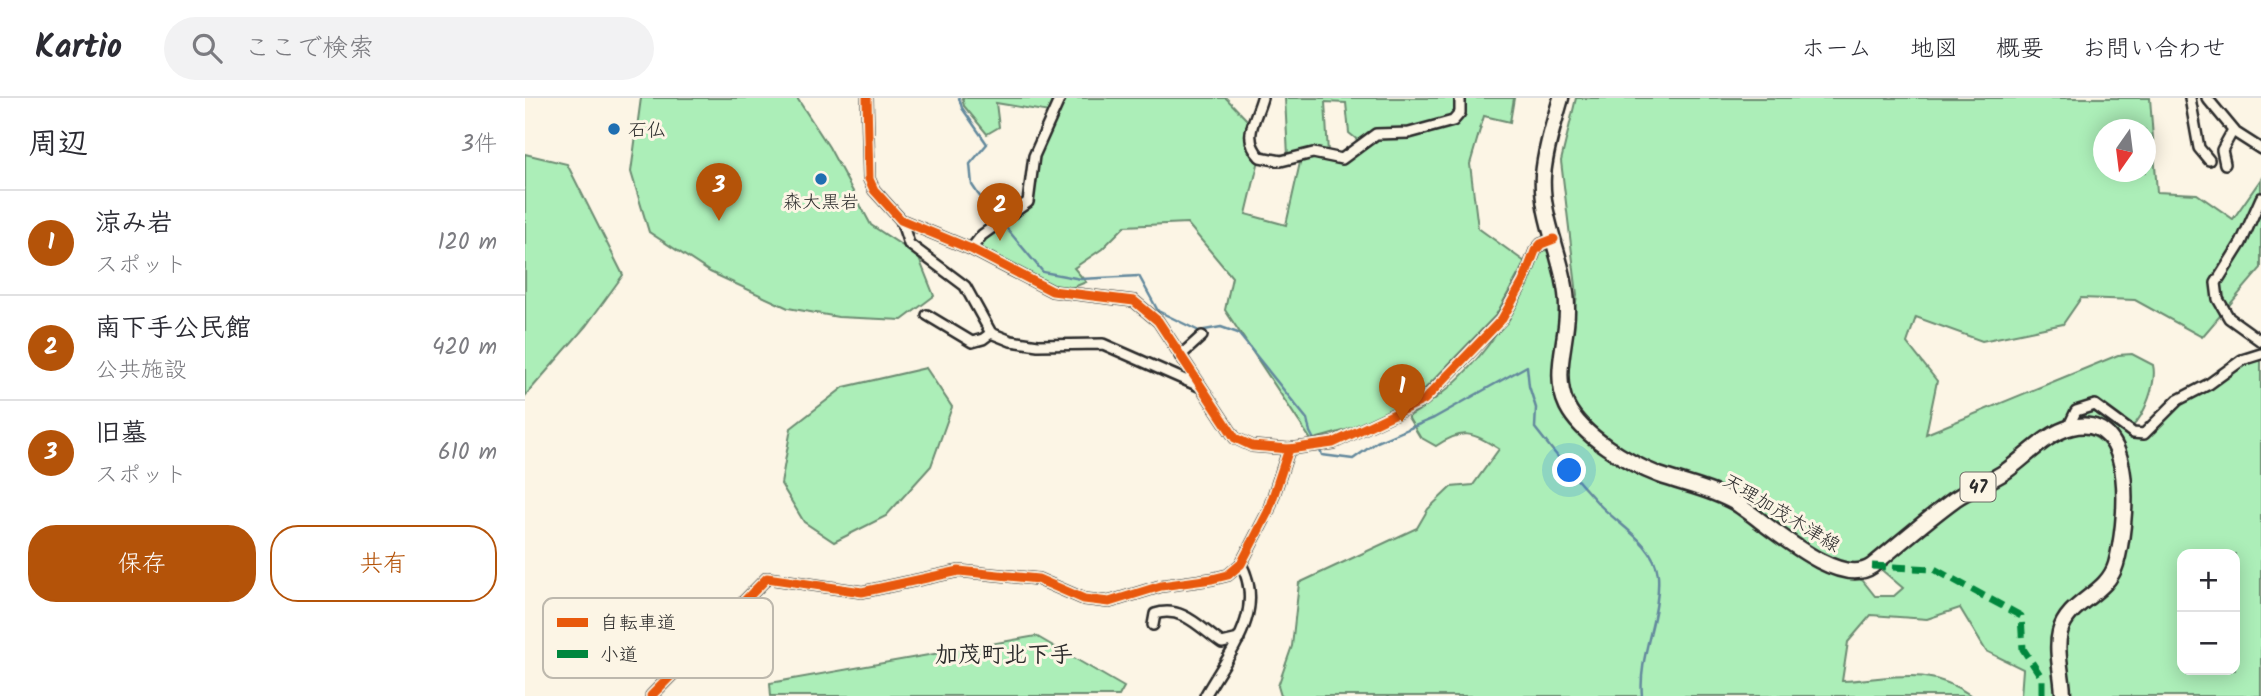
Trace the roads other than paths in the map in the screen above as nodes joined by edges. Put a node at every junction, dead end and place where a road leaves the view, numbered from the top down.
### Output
1 (867, 98) edge
2 (1060, 98) edge
3 (1262, 98) edge
4 (1460, 98) edge
5 (1561, 98) edge
6 (2190, 98) edge
7 (2207, 98) edge
8 (2233, 130) junction
9 (2261, 149) edge
10 (2209, 160) dead end
11 (2225, 164) dead end
12 (2261, 198) edge
13 (901, 220) junction
14 (1554, 239) junction
15 (971, 249) junction
16 (927, 316) dead end
17 (991, 333) junction
18 (1202, 336) dead end
19 (2261, 341) edge
20 (2261, 354) edge
21 (1180, 356) junction
22 (1201, 387) junction
23 (2068, 428) junction
24 (1289, 449) junction
25 (1241, 564) junction
26 (747, 598) edge
27 (1153, 625) dead end
28 (1238, 639) junction
29 (669, 678) edge
30 (651, 696) edge
31 (1205, 696) edge
32 (2063, 696) edge

1 - 13 street
2 - 15 street
3 - 4 street
5 - 14 main road, 天理加茂木津線 / 47
6 - 10 street
7 - 8 street
8 - 9 street
8 - 11 street
12 - 19 street
13 - 15 street
13 - 17 street
14 - 23 main road, 天理加茂木津線 / 47
14 - 24 street
15 - 21 street
16 - 17 street
17 - 22 street
18 - 21 street
20 - 23 street
21 - 22 street
22 - 24 street
23 - 32 main road
24 - 25 street
25 - 26 street
25 - 28 street
27 - 28 street
28 - 31 street
29 - 30 street

